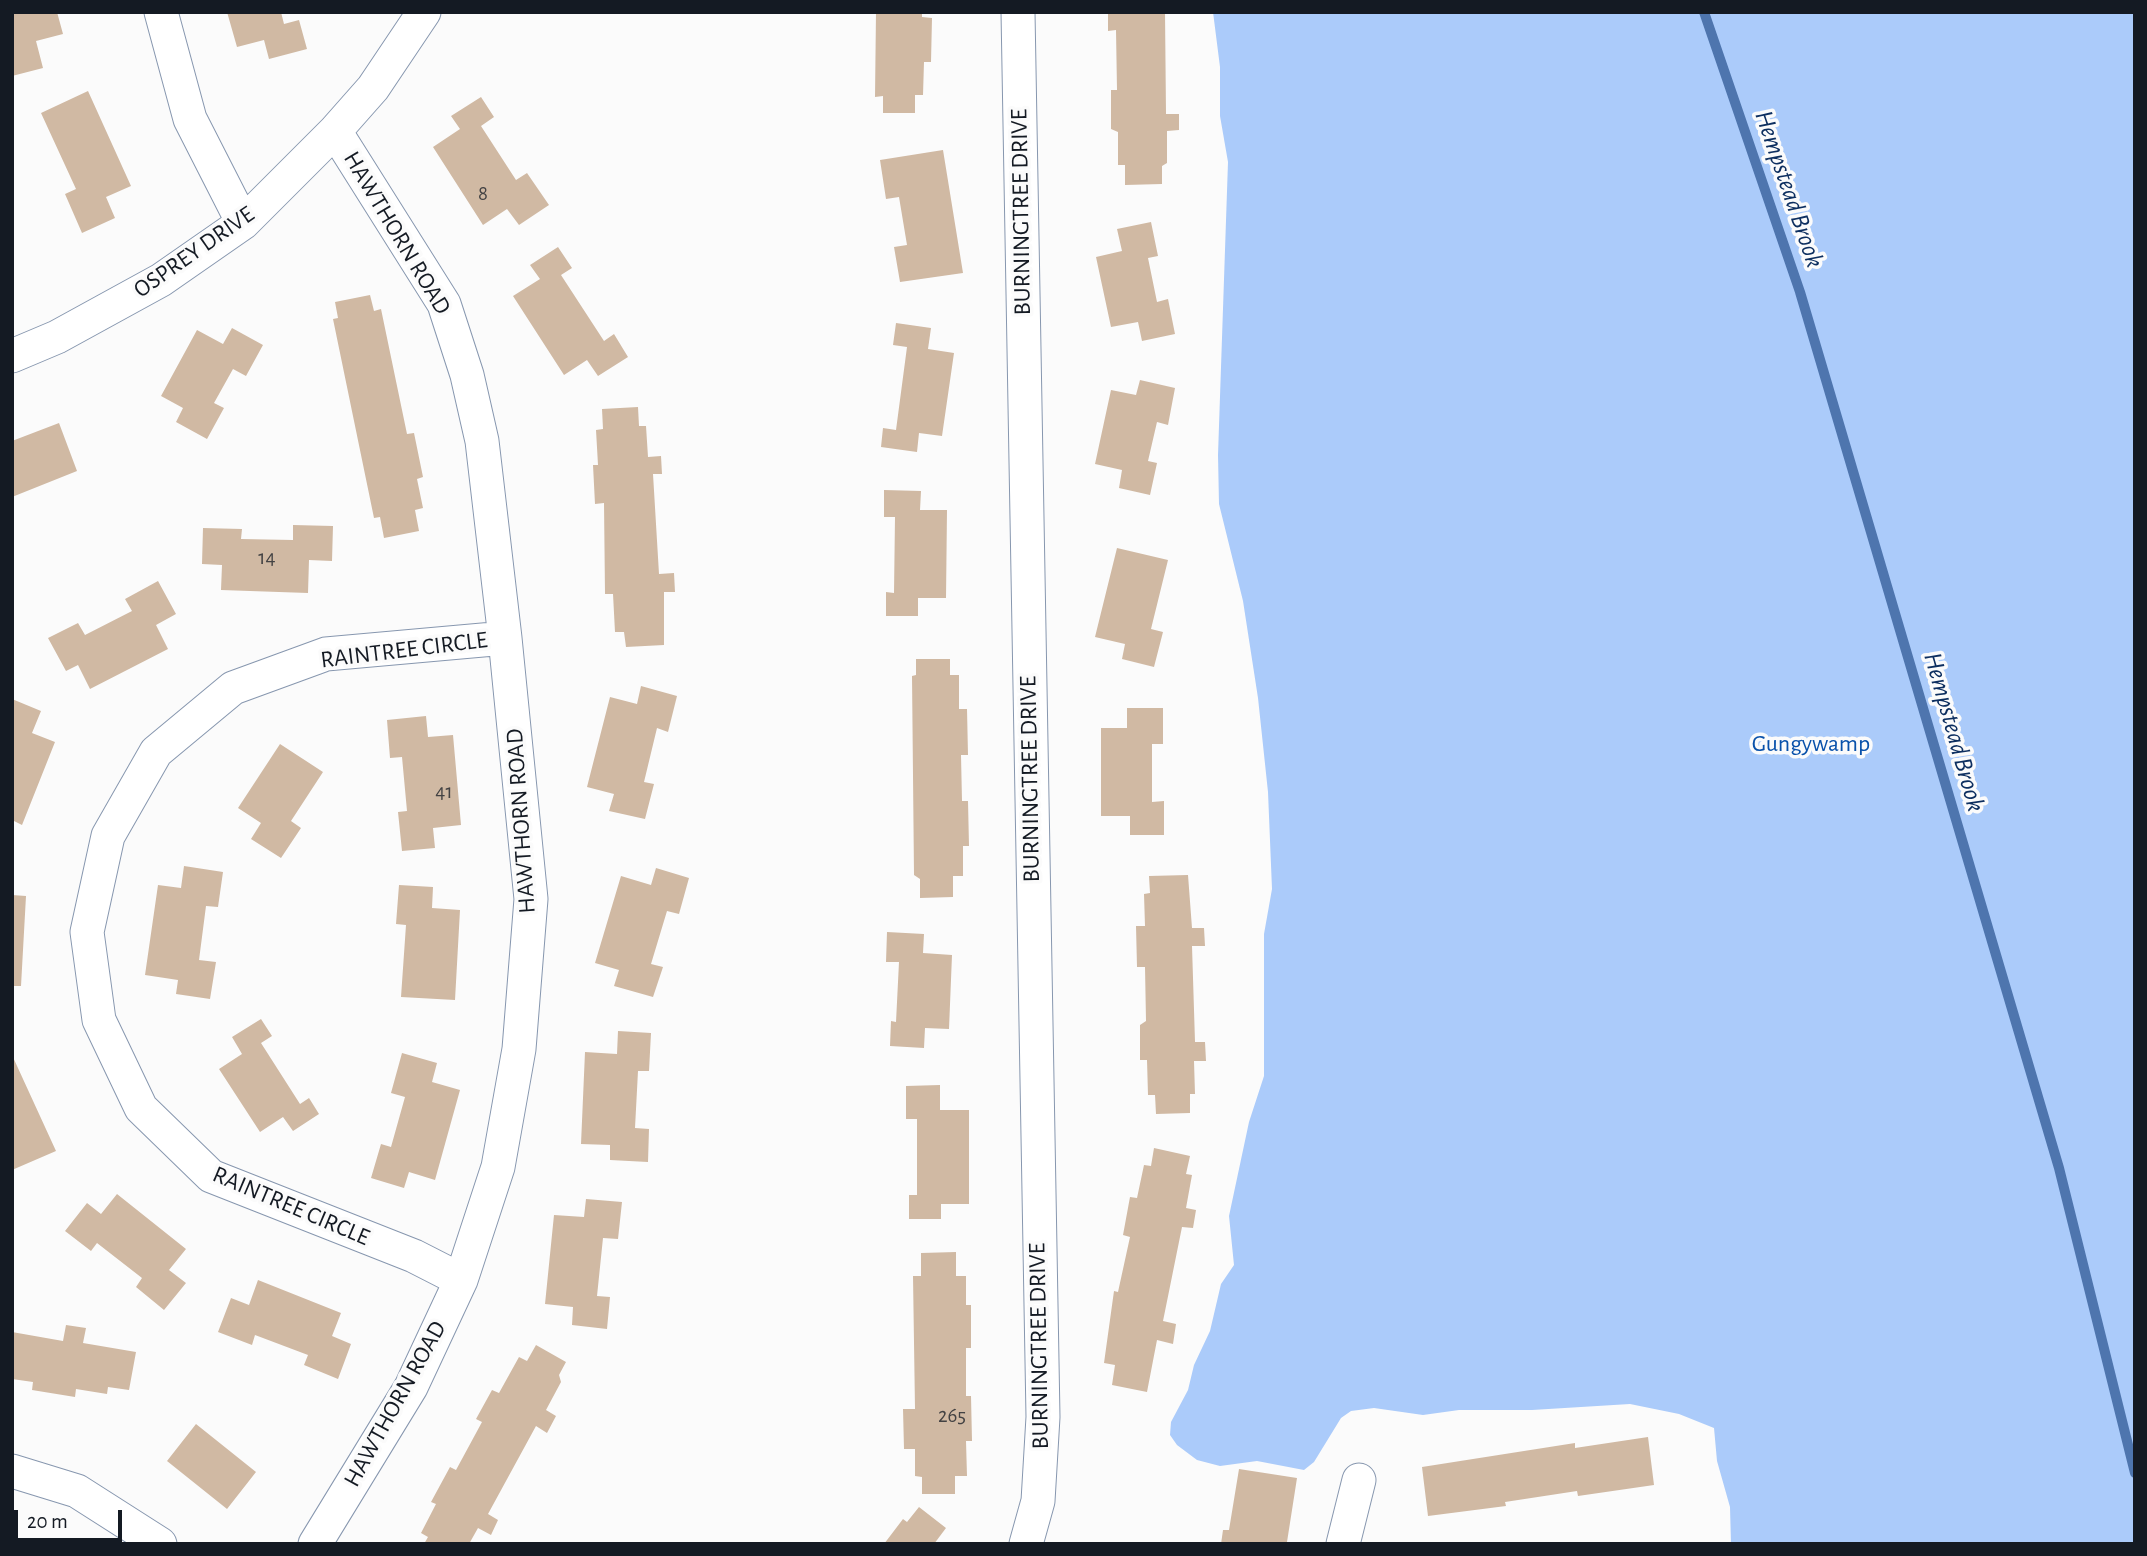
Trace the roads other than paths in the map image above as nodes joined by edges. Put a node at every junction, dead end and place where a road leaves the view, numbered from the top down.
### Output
1 (161, 12) edge
2 (424, 12) edge
3 (1018, 12) edge
4 (335, 131) junction
5 (243, 223) junction
6 (12, 356) edge
7 (505, 638) junction
8 (461, 1280) junction
9 (12, 1471) edge
10 (1359, 1480) dead end
11 (160, 1544) edge
12 (315, 1544) edge
13 (1027, 1544) edge
14 (1343, 1544) edge

1 - 5 street
2 - 4 street, OSPREY DRIVE
3 - 13 street, BURNINGTREE DRIVE
4 - 5 street, OSPREY DRIVE
4 - 7 street, HAWTHORN ROAD
5 - 6 street, OSPREY DRIVE
7 - 8 street, HAWTHORN ROAD
7 - 8 street, RAINTREE CIRCLE
8 - 12 street, HAWTHORN ROAD
9 - 11 street
10 - 14 street

